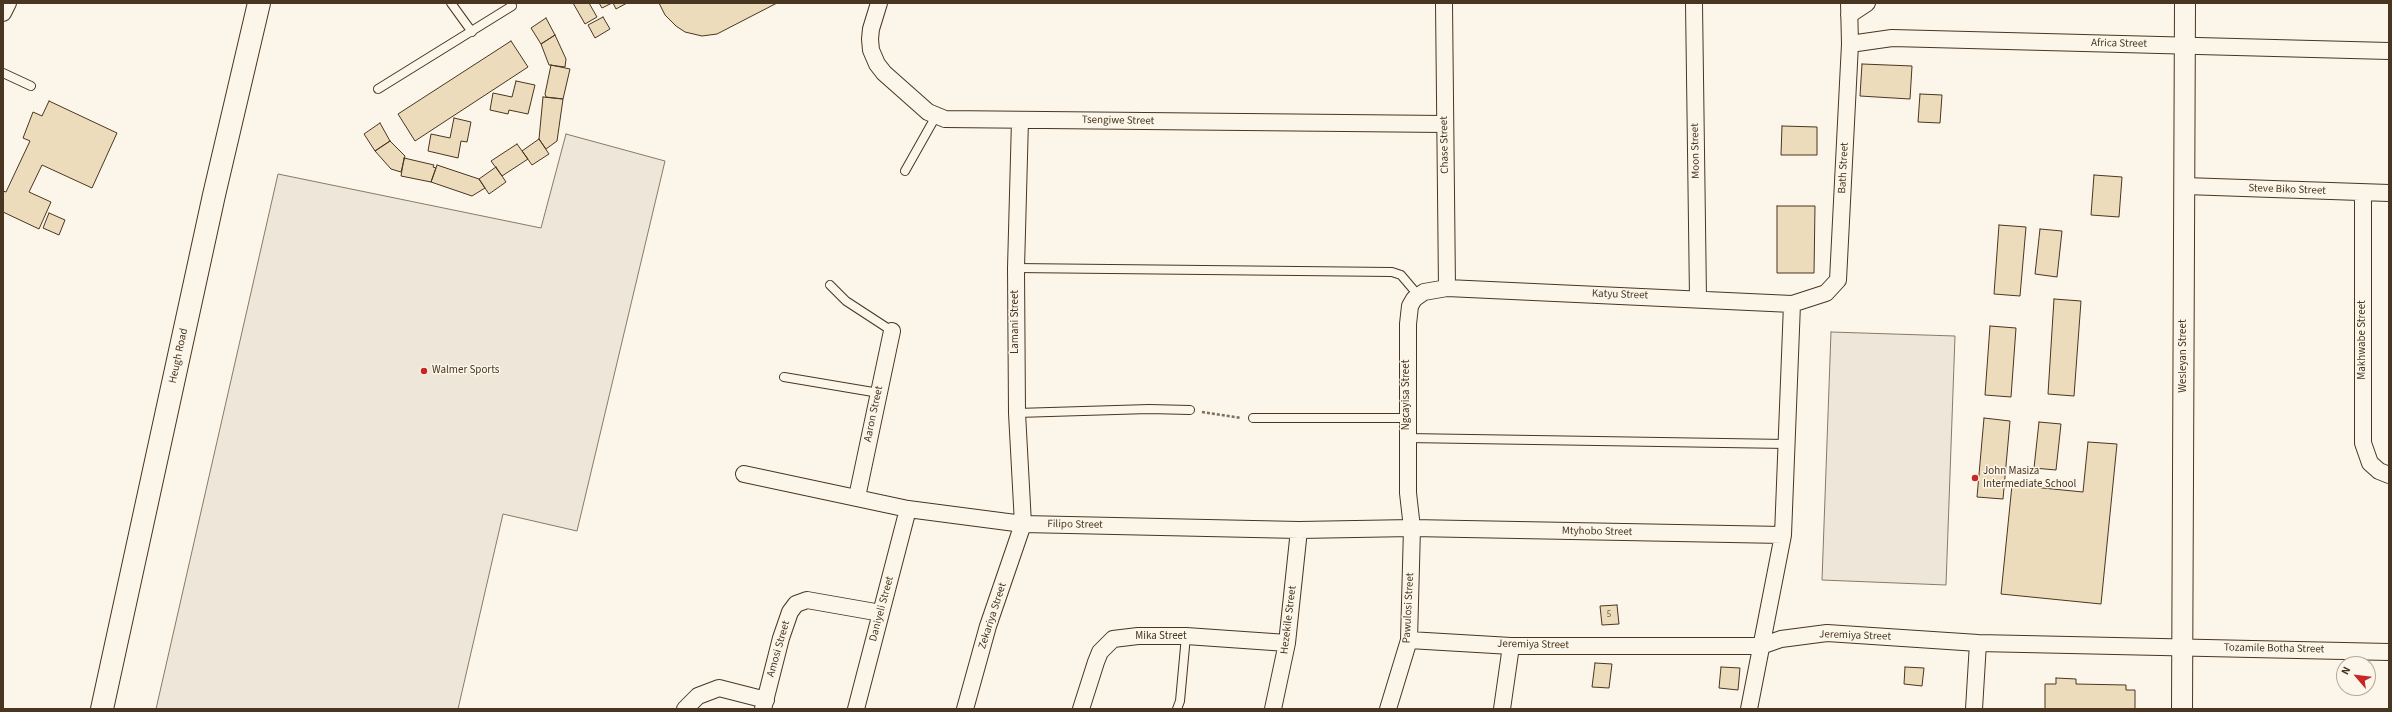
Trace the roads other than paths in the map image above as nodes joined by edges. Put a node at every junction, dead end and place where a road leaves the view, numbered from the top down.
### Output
1 (8, 3) edge
2 (259, 3) edge
3 (451, 3) edge
4 (880, 3) edge
5 (1444, 3) edge
6 (1694, 3) edge
7 (1867, 3) edge
8 (2185, 3) edge
9 (512, 6) dead end
10 (1849, 9) edge
11 (3, 13) edge
12 (472, 32) junction
13 (1850, 44) junction
14 (2184, 45) junction
15 (2389, 51) edge
16 (3, 73) edge
17 (31, 86) dead end
18 (378, 89) dead end
19 (936, 116) junction
20 (1020, 120) junction
21 (1444, 124) junction
22 (905, 171) dead end
23 (2185, 186) junction
24 (2363, 193) junction
25 (2389, 193) edge
26 (1016, 268) junction
27 (830, 286) dead end
28 (1447, 288) junction
29 (1418, 295) junction
30 (1698, 298) junction
31 (1792, 304) junction
32 (892, 331) joint
33 (784, 378) dead end
34 (879, 392) junction
35 (1190, 410) road end
36 (1016, 413) junction
37 (1253, 418) road end
38 (1407, 418) junction
39 (1407, 438) junction
40 (1787, 444) junction
41 (744, 474) dead end
42 (2389, 474) edge
43 (857, 497) junction
44 (908, 509) junction
45 (1023, 524) junction
46 (1412, 528) junction
47 (1299, 530) junction
48 (1783, 535) junction
49 (881, 613) junction
50 (1186, 636) junction
51 (1409, 640) junction
52 (1287, 643) junction
53 (1978, 643) junction
54 (1511, 646) junction
55 (1761, 646) junction
56 (2182, 647) junction
57 (2389, 652) edge
58 (764, 704) edge
59 (102, 709) edge
60 (685, 709) edge
61 (856, 709) edge
62 (965, 709) edge
63 (1081, 709) edge
64 (1177, 709) edge
65 (1273, 709) edge
66 (1388, 709) edge
67 (1502, 709) edge
68 (1749, 709) edge
69 (1974, 709) edge
70 (2182, 709) edge

1 - 11 street
2 - 59 main road, Heugh Road
3 - 12 lane
4 - 19 street, Tsengiwe Street
5 - 21 street, Chase Street
6 - 30 street, Moon Street
7 - 10 street
8 - 14 street, Wesleyan Street
9 - 12 lane
10 - 13 street, Bath Street
12 - 18 lane
13 - 14 street, Africa Street
13 - 31 street, Bath Street
14 - 15 street, Africa Street
14 - 23 street, Wesleyan Street
16 - 17 lane
19 - 20 street, Tsengiwe Street
19 - 22 lane
20 - 21 street, Tsengiwe Street
20 - 26 street, Lamani Street
21 - 28 street, Chase Street
23 - 24 street, Steve Biko Street
23 - 56 street, Wesleyan Street
24 - 25 street, Steve Biko Street
24 - 42 street, Makhwabe Street
26 - 29 lane
26 - 36 street, Lamani Street
27 - 32 lane
28 - 29 street
28 - 30 street, Katyu Street
29 - 38 street, Ngcayisa Street
30 - 31 street, Katyu Street
31 - 40 street
32 - 34 street, Aaron Street
33 - 34 lane
34 - 43 street, Aaron Street
35 - 36 lane
36 - 45 street, Lamani Street
37 - 38 lane
38 - 39 street, Ngcayisa Street
39 - 40 lane
39 - 46 street, Ngcayisa Street
40 - 48 street
41 - 43 street, Filipo Street
43 - 44 street, Filipo Street
44 - 45 street, Filipo Street
44 - 49 street, Daniyeli Street
45 - 47 street, Filipo Street
45 - 62 street, Zekariya Street
46 - 47 street, Filipo Street
46 - 48 street, Mtyhobo Street
46 - 51 street, Pawulosi Street
47 - 52 street, Hezekile Street
48 - 55 street
49 - 58 street, Amosi Street
49 - 61 street, Daniyeli Street
50 - 52 street, Mika Street
50 - 63 street, Mika Street
50 - 64 lane
51 - 54 street, Jeremiya Street
51 - 66 street, Pawulosi Street
52 - 65 street, Hezekile Street
53 - 55 street, Jeremiya Street
53 - 56 street, Jeremiya Street
53 - 69 street
54 - 55 street, Jeremiya Street
54 - 67 street
55 - 68 street
56 - 57 street, Tozamile Botha Street
56 - 70 street, Wesleyan Street
58 - 60 street

